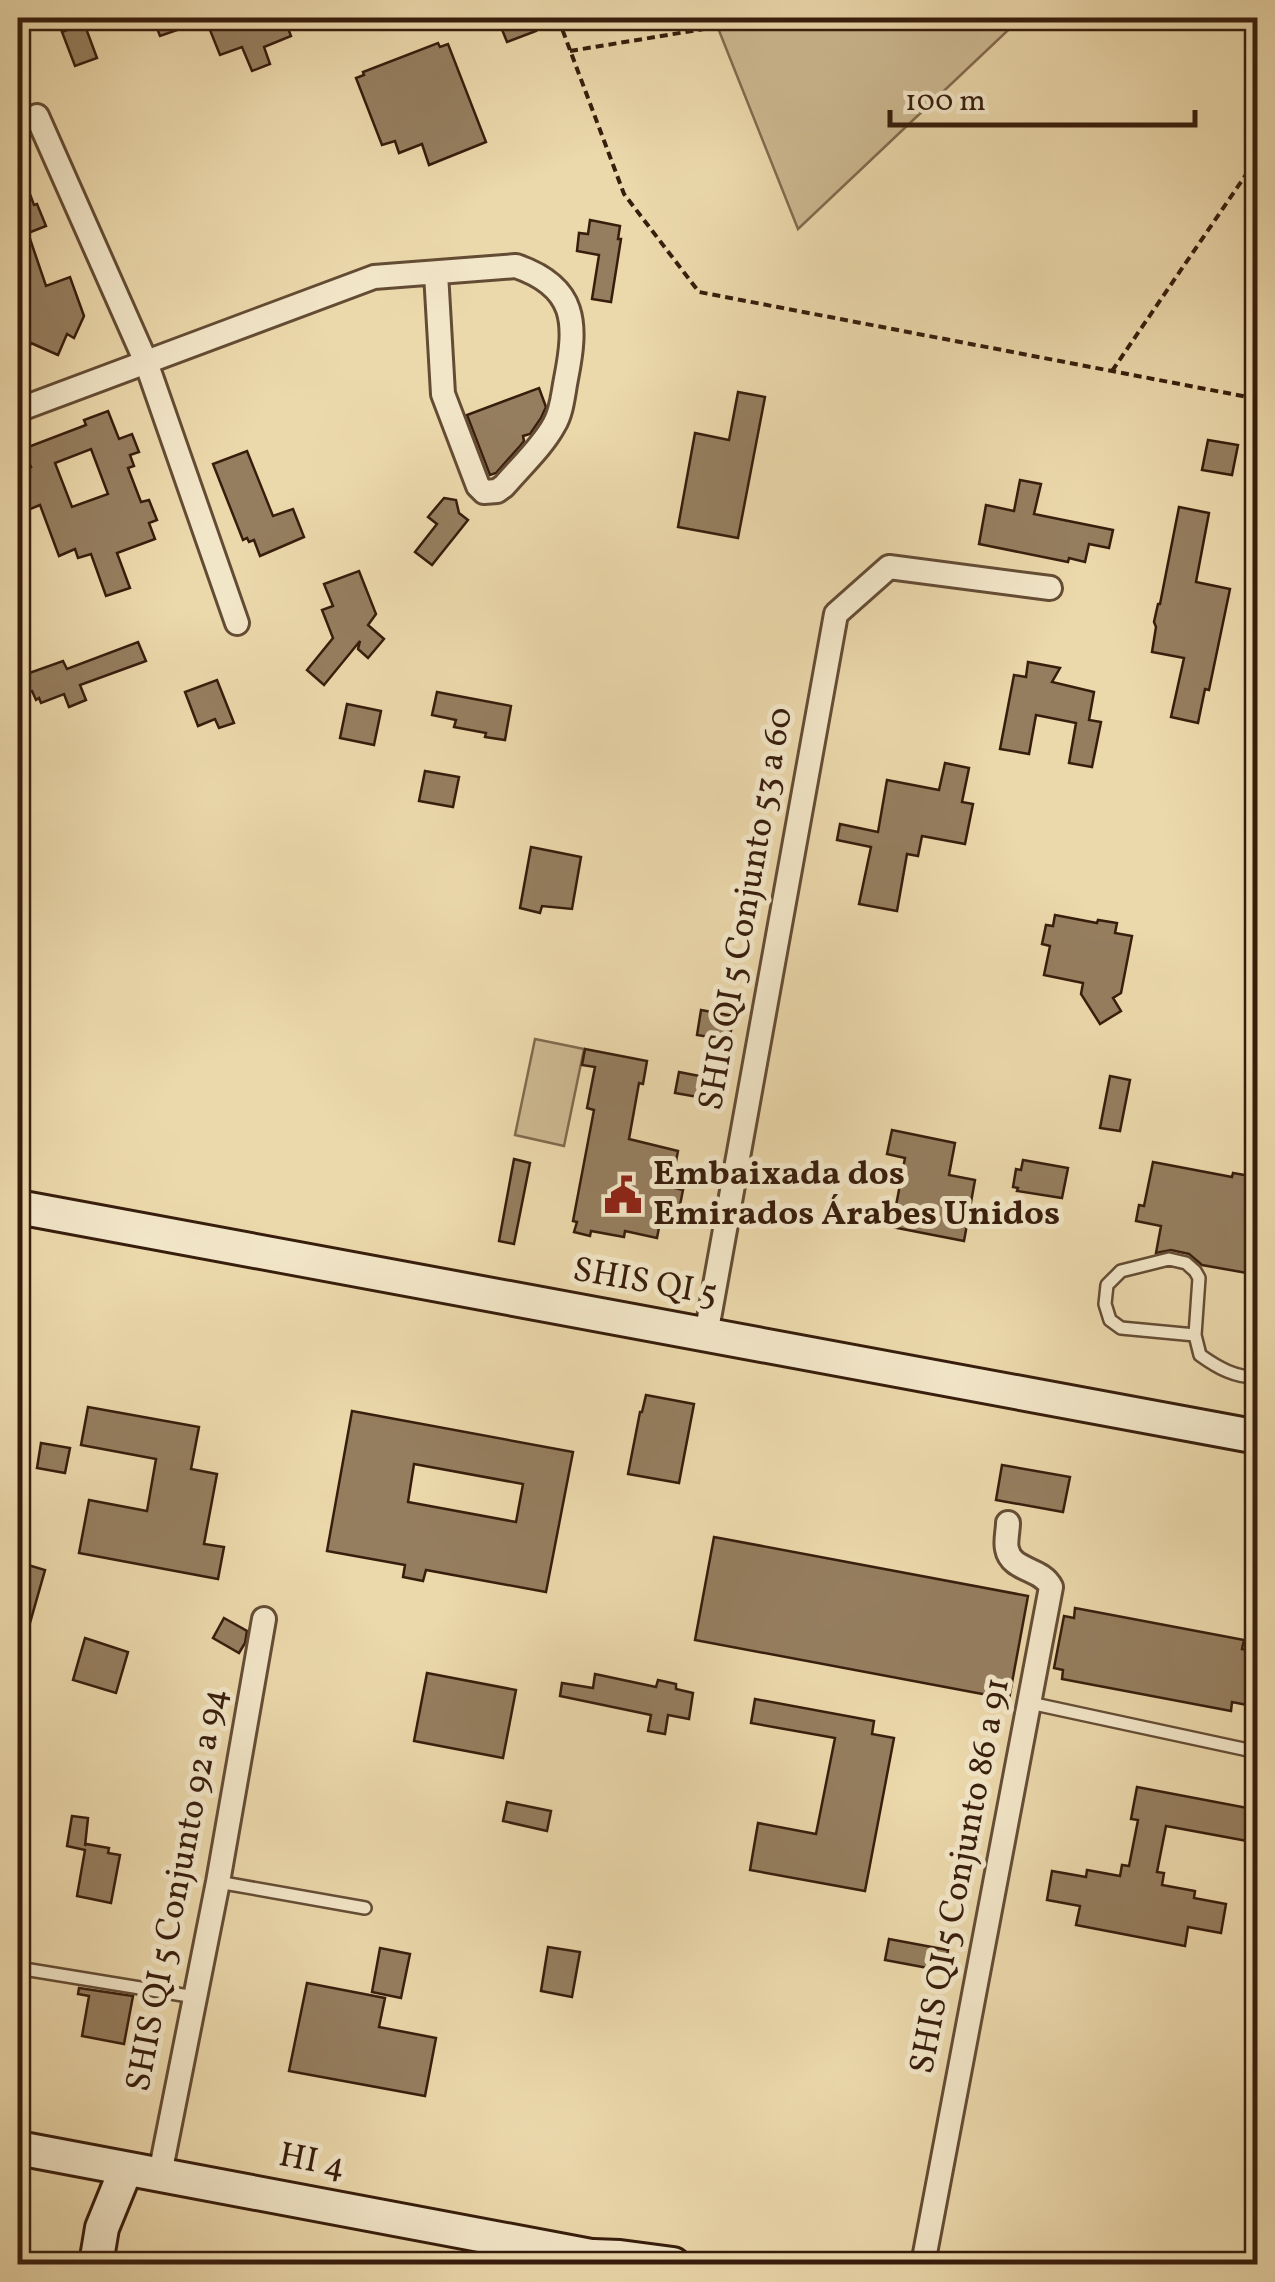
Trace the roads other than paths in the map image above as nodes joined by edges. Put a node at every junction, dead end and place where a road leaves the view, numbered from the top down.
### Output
1 (37, 116) dead end
2 (436, 272) junction
3 (146, 362) junction
4 (18, 410) edge
5 (1050, 588) dead end
6 (237, 623) dead end
7 (18, 1208) edge
8 (706, 1335) junction
9 (1196, 1335) junction
10 (1258, 1377) edge
11 (1258, 1437) edge
12 (1008, 1523) dead end
13 (264, 1619) dead end
14 (1030, 1703) junction
15 (1248, 1750) dead end
16 (218, 1882) junction
17 (365, 1908) dead end
18 (18, 1968) edge
19 (195, 1997) junction
20 (18, 2148) edge
21 (54, 2155) junction
22 (126, 2169) junction
23 (160, 2174) junction
24 (102, 2228) junction
25 (603, 2260) edge
26 (96, 2264) edge
27 (673, 2264) edge
28 (923, 2264) edge

1 - 3 street
2 - 2 street
2 - 3 street
3 - 4 street
3 - 6 street
5 - 8 street, SHIS QI 5 Conjunto 53 a 60
7 - 8 street, SHIS QI 5
8 - 11 street, SHIS QI 5
9 - 9 lane
9 - 10 lane
12 - 14 street, SHIS QI 5 Conjunto 86 a 91
13 - 16 street, SHIS QI 5 Conjunto 92 a 94
14 - 15 lane
14 - 28 street, SHIS QI 5 Conjunto 86 a 91
16 - 17 lane
16 - 19 street, SHIS QI 5 Conjunto 92 a 94
18 - 19 lane
19 - 23 street, SHIS QI 5 Conjunto 92 a 94
20 - 21 street, HI 4
21 - 22 street, HI 4
21 - 24 street
22 - 23 street, HI 4
22 - 24 street
23 - 25 street, HI 4
24 - 26 street
25 - 27 street, HI 4

